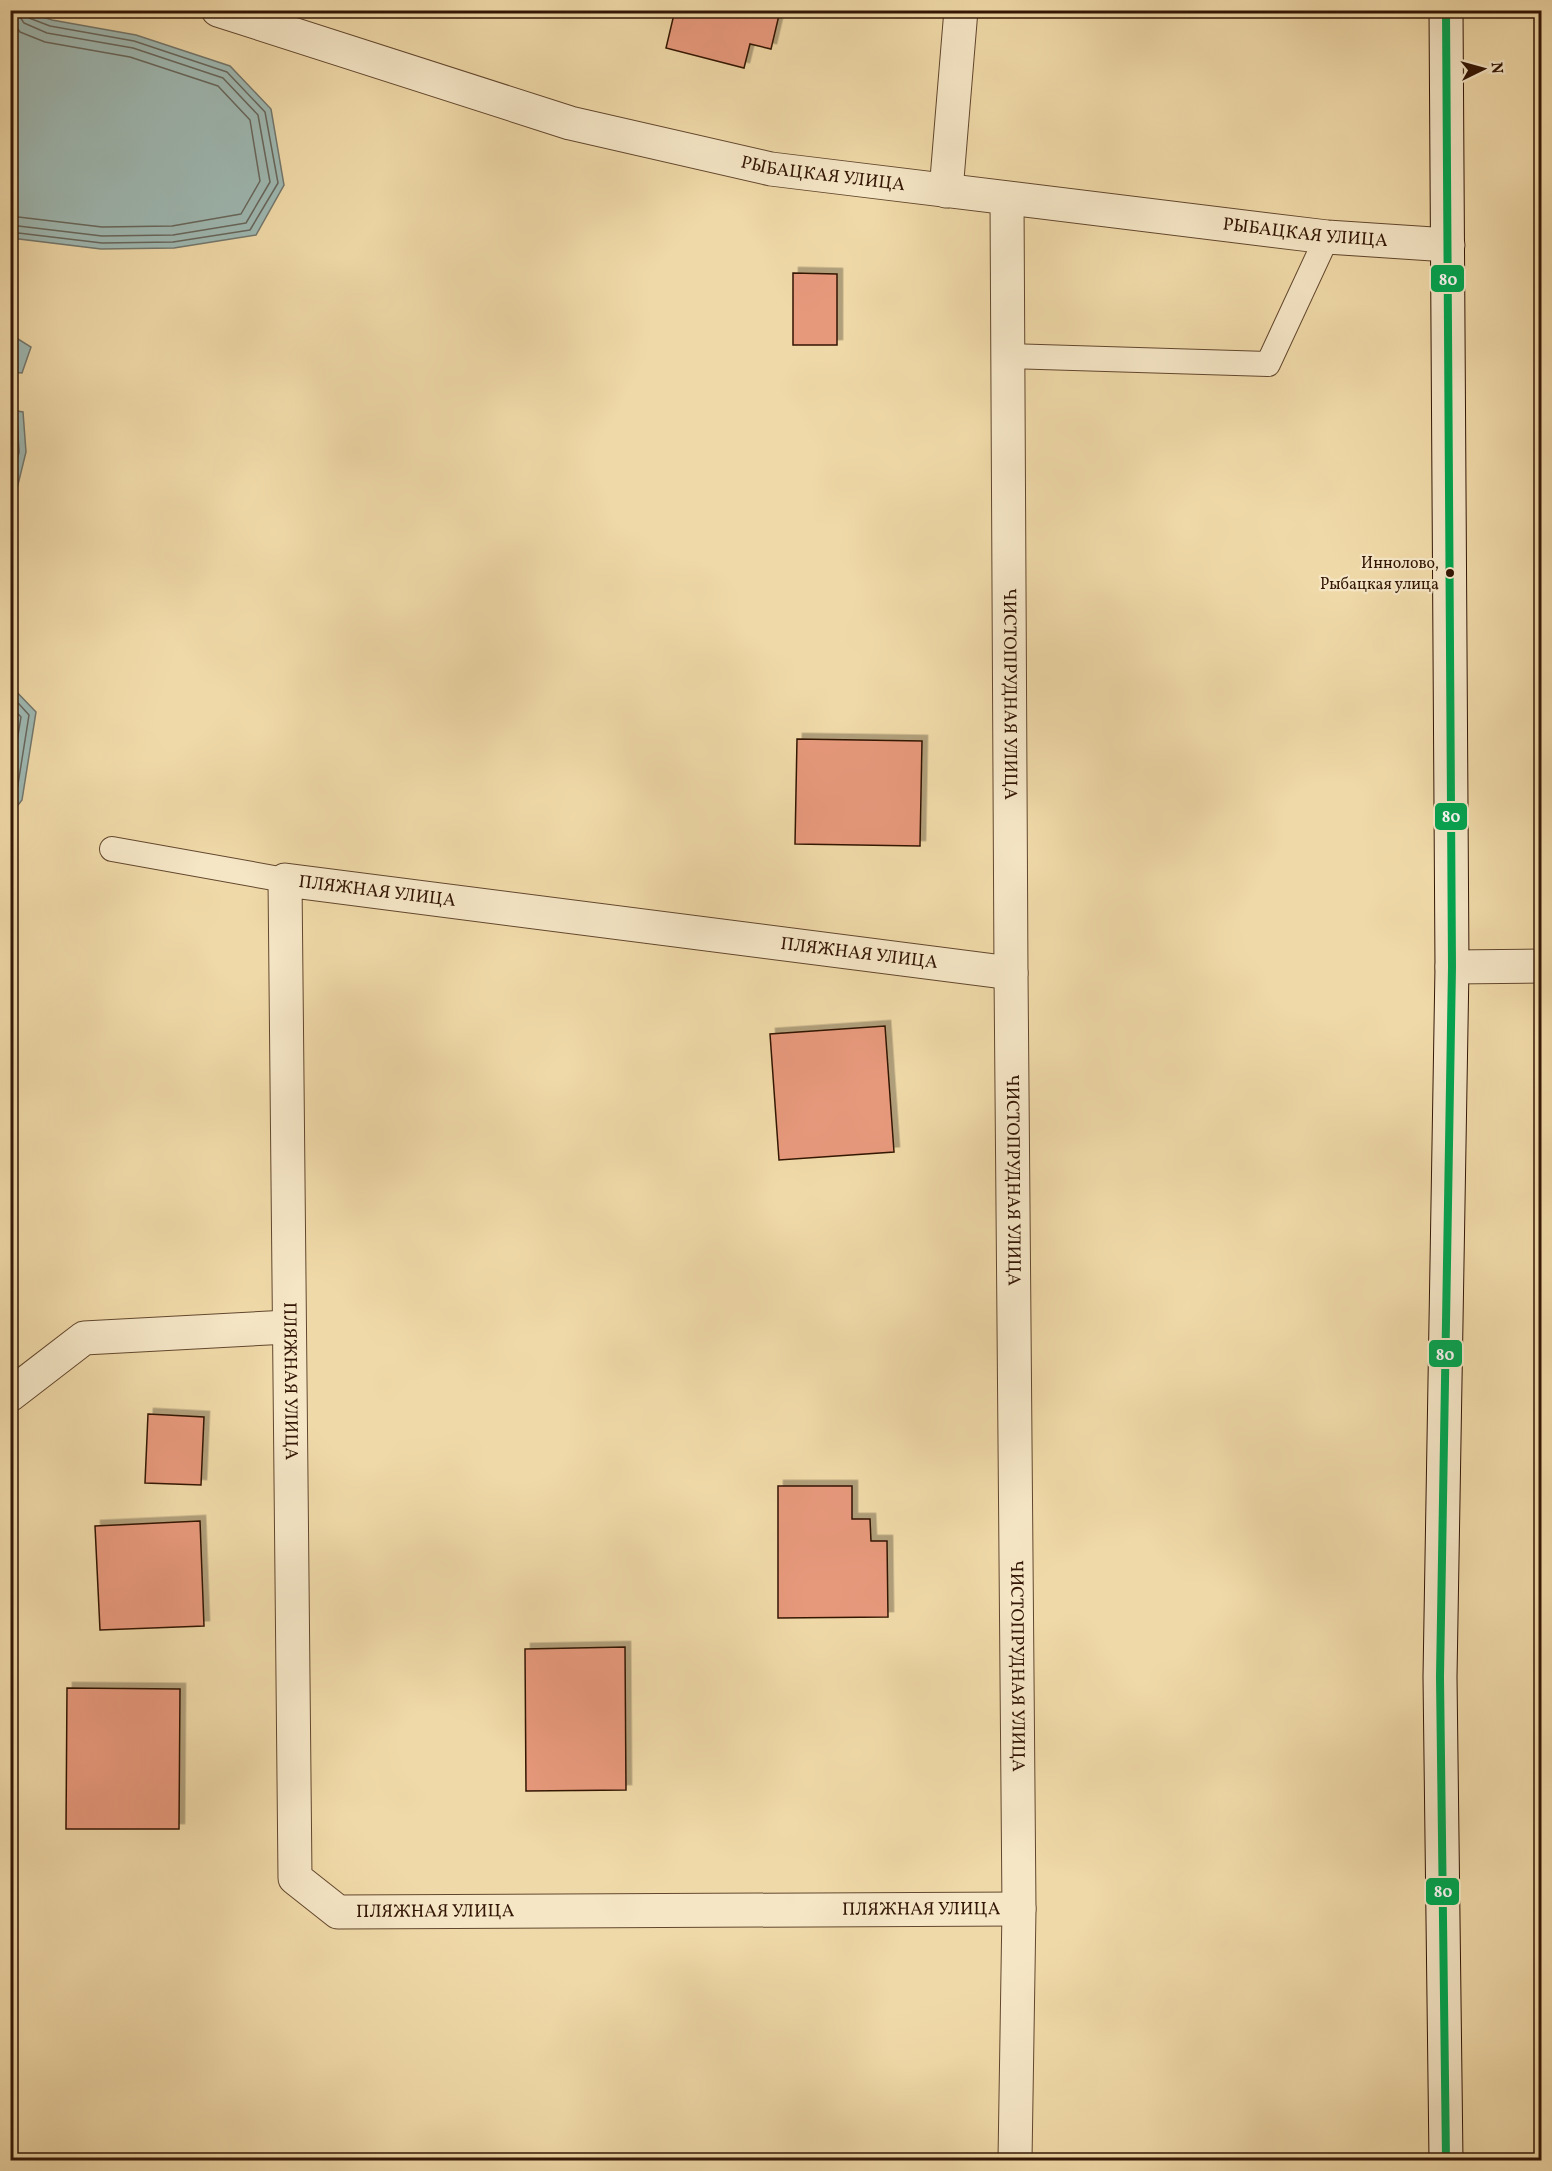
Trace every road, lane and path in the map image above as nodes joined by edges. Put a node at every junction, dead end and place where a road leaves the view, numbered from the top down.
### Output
1 (218, 10) edge
2 (961, 10) edge
3 (1446, 10) edge
4 (946, 191) junction
5 (1007, 199) junction
6 (1327, 237) junction
7 (1448, 245) junction
8 (1007, 356) junction
9 (112, 849) dead end
10 (285, 880) junction
11 (1542, 966) edge
12 (1452, 967) junction
13 (1011, 973) junction
14 (288, 1327) junction
15 (10, 1395) edge
16 (1019, 1908) junction
17 (1015, 2160) edge
18 (1446, 2160) edge

1 - 4 street, РЫБАЦКАЯ УЛИЦА
2 - 4 street
3 - 7 street
4 - 5 street, РЫБАЦКАЯ УЛИЦА
5 - 6 street, РЫБАЦКАЯ УЛИЦА
5 - 8 street, ЧИСТОПРУДНАЯ УЛИЦА
6 - 7 street, РЫБАЦКАЯ УЛИЦА
6 - 8 lane
7 - 12 street
8 - 13 street, ЧИСТОПРУДНАЯ УЛИЦА
9 - 10 lane
10 - 13 street, ПЛЯЖНАЯ УЛИЦА
10 - 14 street, ПЛЯЖНАЯ УЛИЦА
11 - 12 street
12 - 18 street
13 - 16 street, ЧИСТОПРУДНАЯ УЛИЦА
14 - 15 street
14 - 16 street, ПЛЯЖНАЯ УЛИЦА
16 - 17 street, ЧИСТОПРУДНАЯ УЛИЦА

